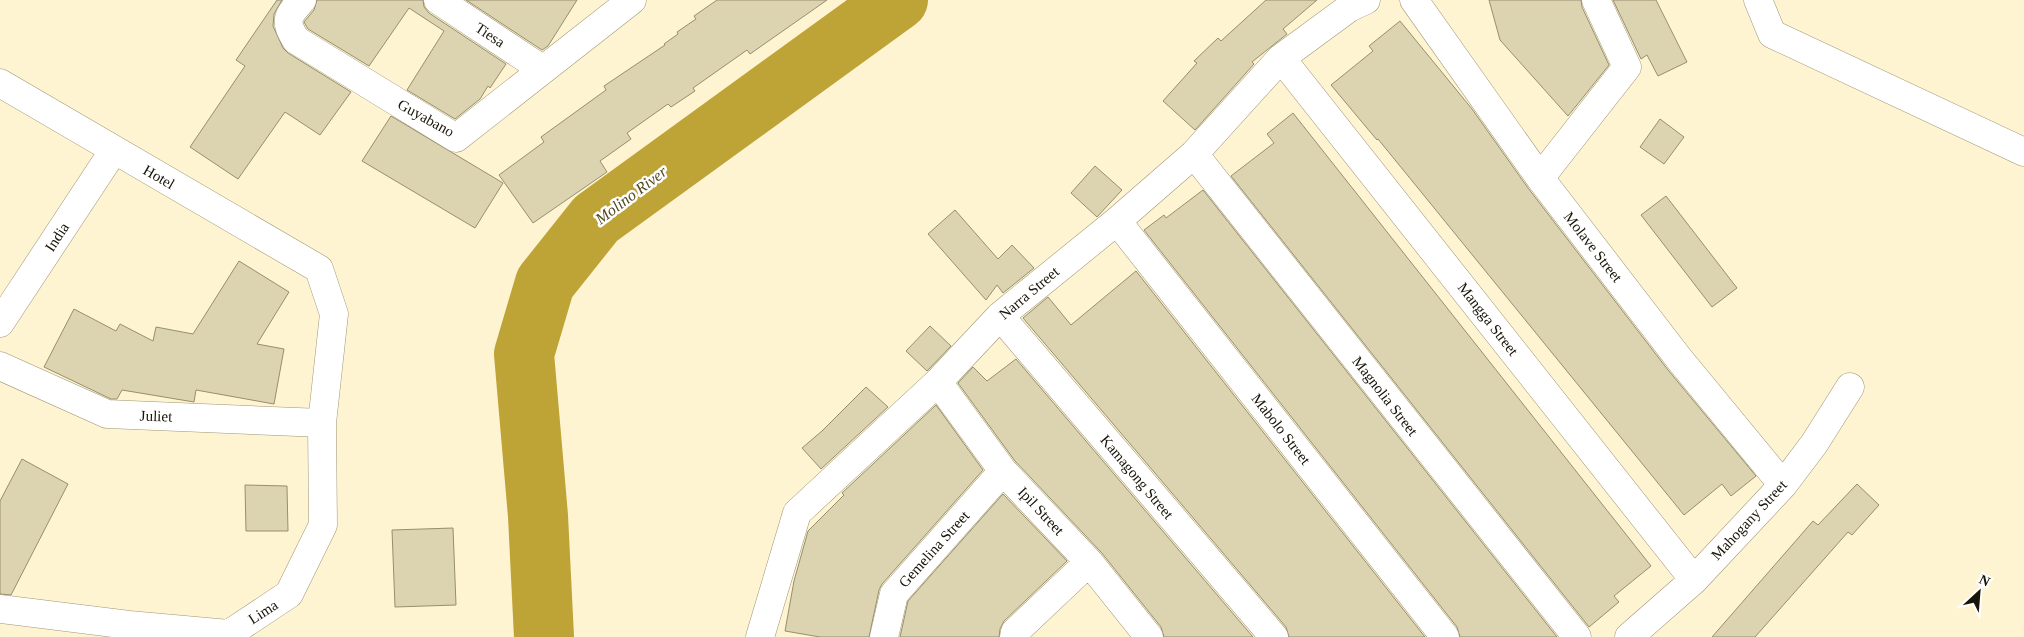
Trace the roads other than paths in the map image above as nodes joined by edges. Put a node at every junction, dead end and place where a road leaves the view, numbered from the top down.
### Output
1 (302, 0) edge
2 (438, 0) edge
3 (631, 0) edge
4 (1366, 0) edge
5 (1414, 0) edge
6 (1596, 0) edge
7 (1758, 0) edge
8 (1281, 58) junction
9 (542, 69) junction
10 (0, 83) edge
11 (114, 150) junction
12 (2024, 152) edge
13 (1194, 154) junction
14 (1540, 178) junction
15 (1117, 221) junction
16 (319, 269) joint
17 (1000, 316) junction
18 (0, 323) edge
19 (0, 366) edge
20 (938, 382) junction
21 (1850, 387) dead end
22 (322, 423) junction
23 (1003, 471) junction
24 (1783, 485) junction
25 (1089, 562) junction
26 (1694, 580) junction
27 (0, 609) edge
28 (760, 637) edge
29 (884, 637) edge
30 (1014, 637) edge
31 (1149, 637) edge
32 (1274, 637) edge
33 (1445, 637) edge
34 (1577, 637) edge
35 (1629, 637) edge

1 - 9 street, Guyabano
2 - 9 street, Tiesa
3 - 9 street, Guyabano
4 - 8 street, Narra Street
5 - 14 street, Molave Street
6 - 14 street
7 - 12 street
8 - 13 street, Narra Street
8 - 26 street, Mangga Street
10 - 11 street, Hotel
11 - 16 street, Hotel
11 - 18 street, India
13 - 15 street, Narra Street
13 - 34 street, Magnolia Street
14 - 24 street, Molave Street
15 - 17 street, Narra Street
15 - 33 street, Mabolo Street
16 - 22 street, Lima
17 - 20 street, Narra Street
17 - 32 street, Kamagong Street
19 - 22 street, Juliet
20 - 23 street, Ipil Street
20 - 28 street, Narra Street
21 - 24 street, Mahogany Street
22 - 27 street, Lima
23 - 25 street, Ipil Street
23 - 29 street, Gemelina Street
24 - 26 street, Mahogany Street
25 - 30 street
25 - 31 street, Ipil Street
26 - 35 street, Mahogany Street

